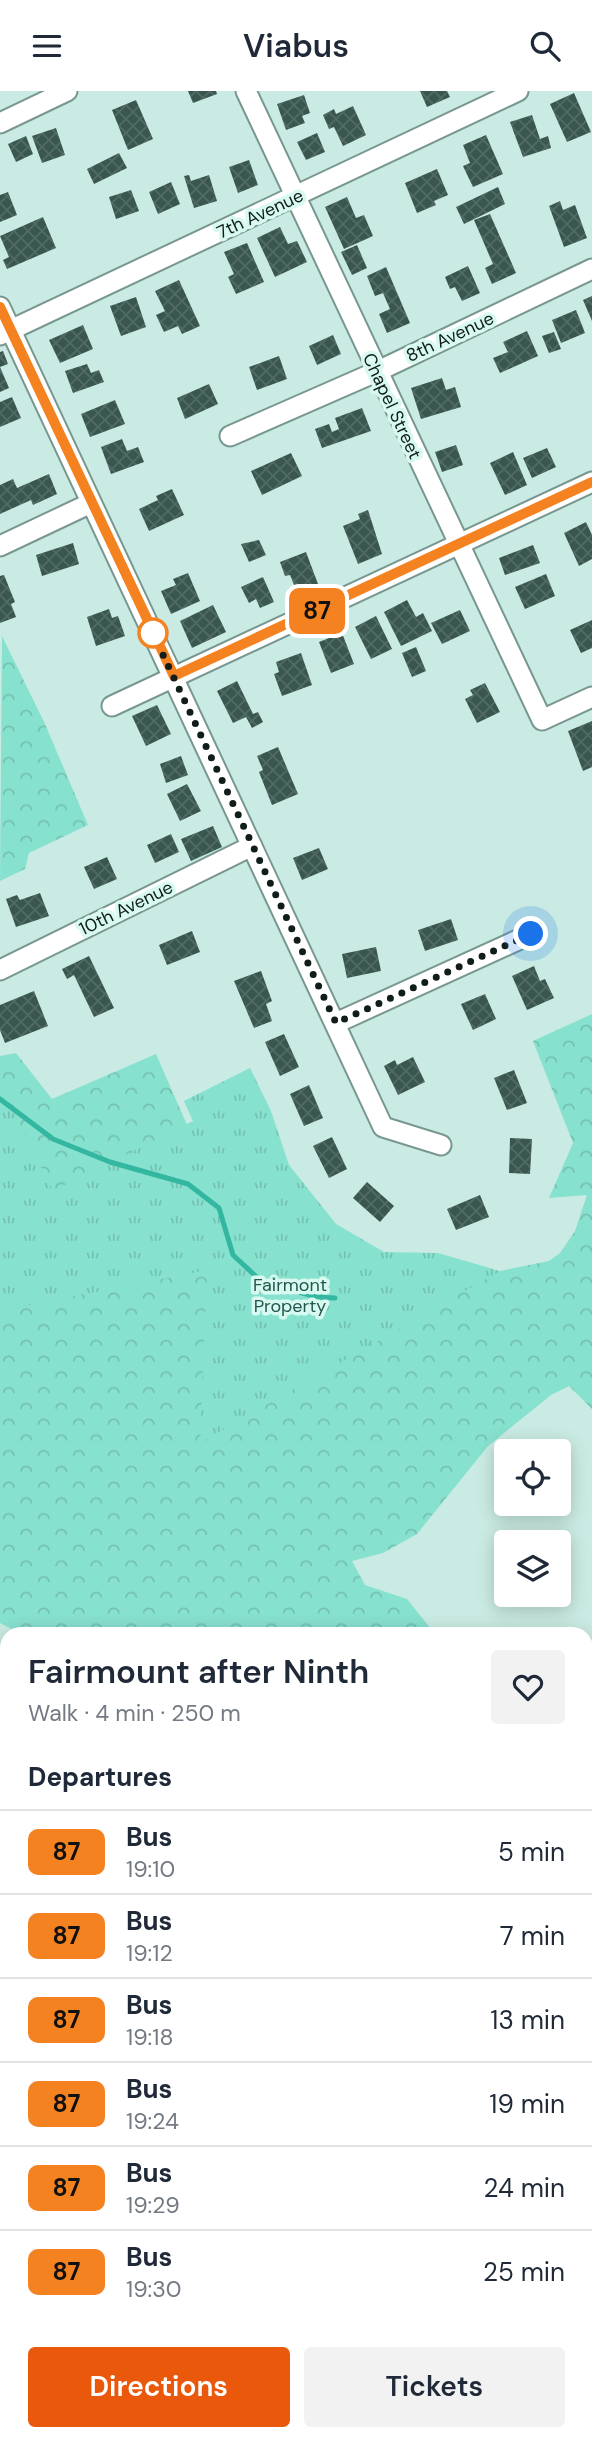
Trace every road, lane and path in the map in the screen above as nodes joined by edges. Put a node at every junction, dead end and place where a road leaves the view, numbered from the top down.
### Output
1 (67, 91) edge
2 (246, 91) edge
3 (518, 91) edge
4 (0, 123) edge
5 (295, 198) junction
6 (592, 269) edge
7 (0, 307) edge
8 (5, 333) edge
9 (376, 372) junction
10 (230, 436) dead end
11 (592, 482) edge
12 (91, 503) junction
13 (0, 546) edge
14 (457, 546) junction
15 (174, 676) junction
16 (592, 697) edge
17 (112, 706) dead end
18 (252, 846) junction
19 (531, 934) dead end
20 (0, 969) edge
21 (336, 1023) junction
22 (441, 1145) dead end

1 - 4 street
2 - 5 street, Chapel Street
3 - 5 street, 7th Avenue
5 - 8 street, 7th Avenue
5 - 9 street, Chapel Street
6 - 9 street, 8th Avenue
7 - 8 street
8 - 12 street
9 - 10 street, 8th Avenue
9 - 14 street, Chapel Street
11 - 14 street
12 - 13 street
12 - 15 street
14 - 15 street
14 - 16 street, Chapel Street
15 - 17 street
15 - 18 street
18 - 20 street, 10th Avenue
18 - 21 street
19 - 21 street
21 - 22 street

